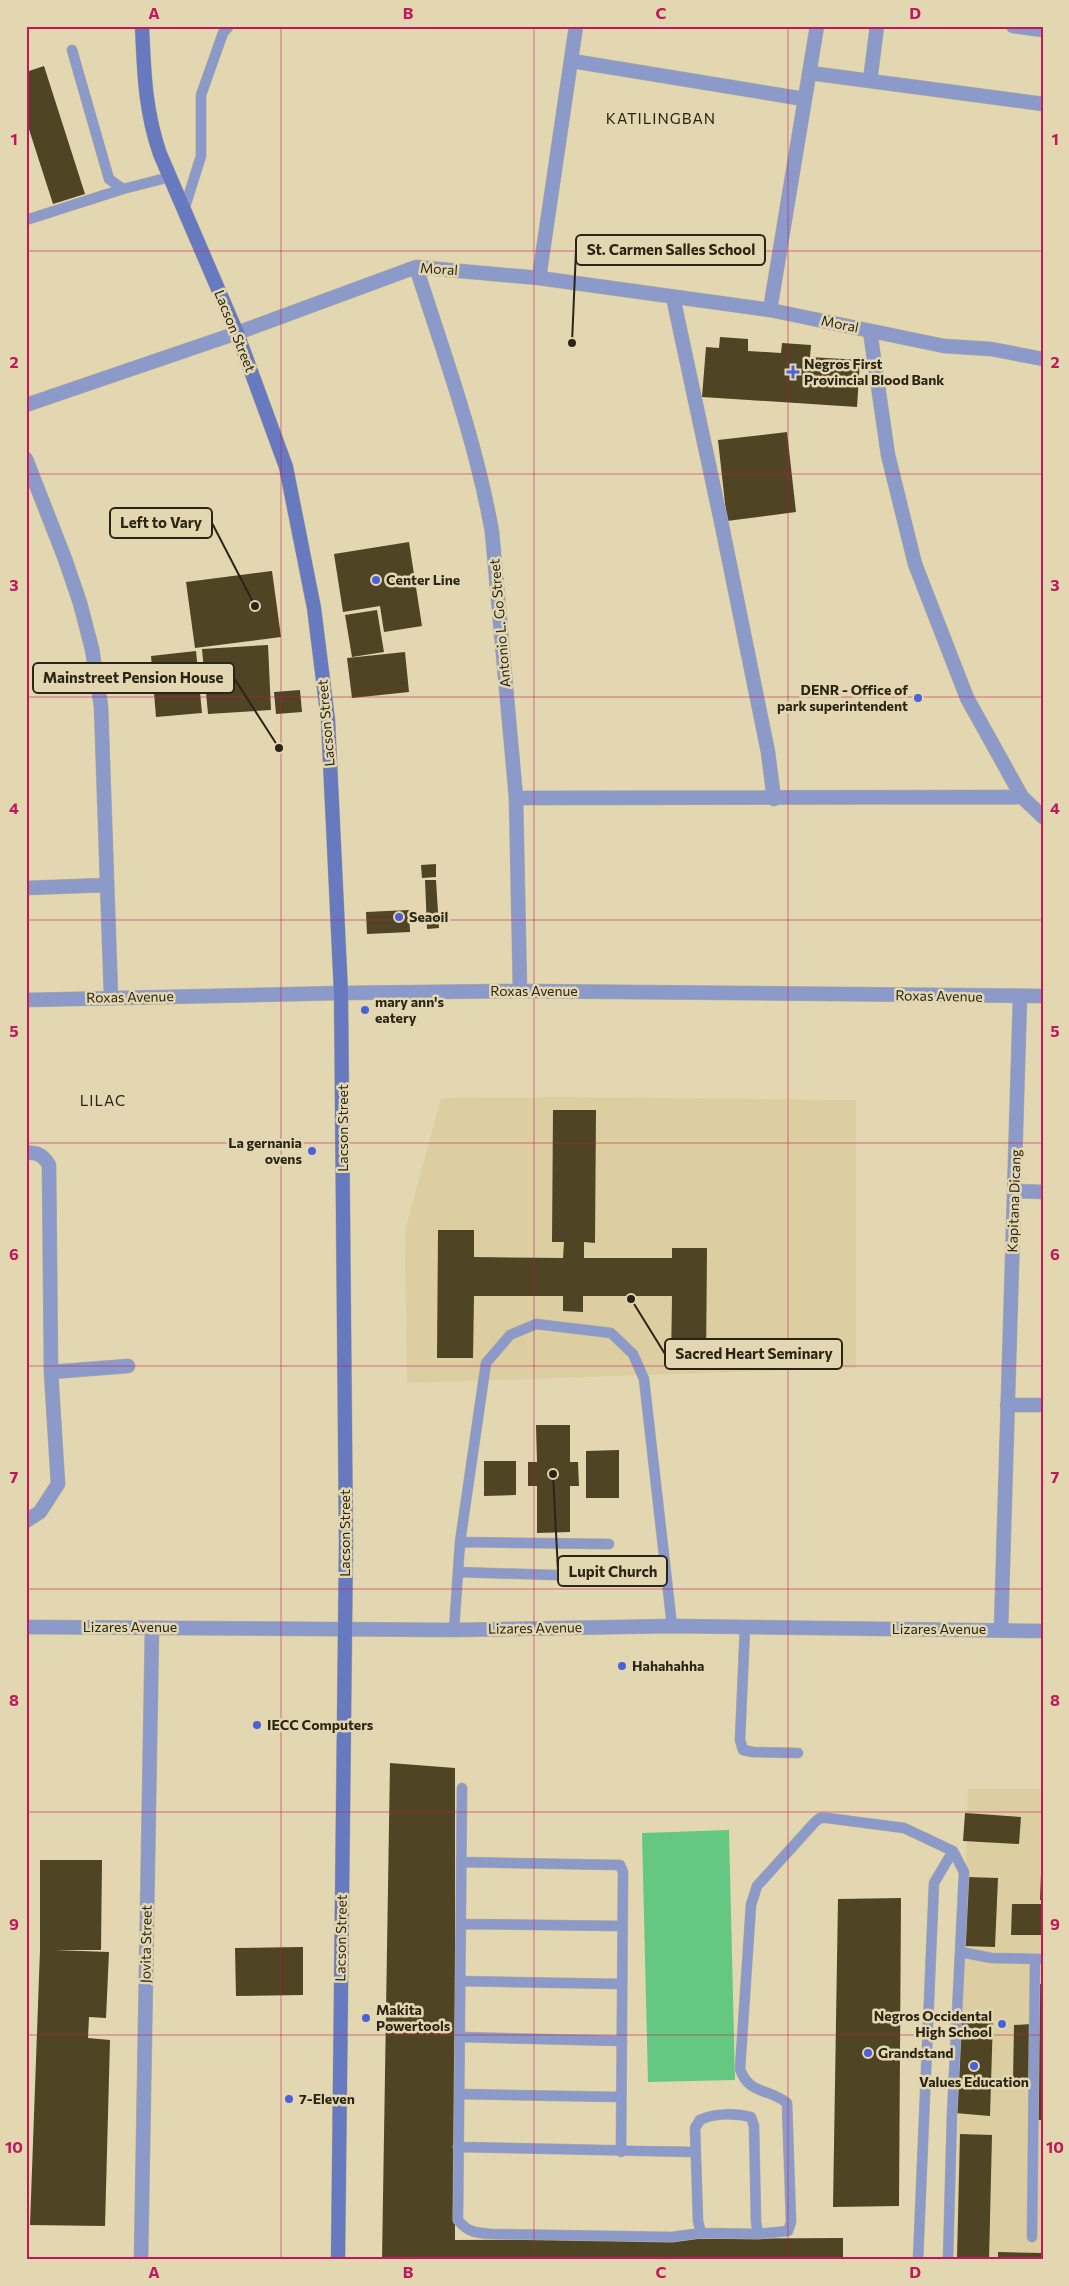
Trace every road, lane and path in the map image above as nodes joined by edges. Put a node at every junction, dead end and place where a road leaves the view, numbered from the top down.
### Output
1 (142, 26) edge
2 (229, 26) edge
3 (576, 26) edge
4 (817, 26) edge
5 (876, 26) edge
6 (1013, 26) edge
7 (1043, 30) edge
8 (72, 50) dead end
9 (572, 61) junction
10 (810, 73) junction
11 (870, 81) junction
12 (804, 99) junction
13 (1043, 104) edge
14 (170, 176) junction
15 (123, 189) junction
16 (184, 210) junction
17 (26, 220) edge
18 (416, 266) junction
19 (539, 278) junction
20 (673, 297) junction
21 (770, 310) junction
22 (870, 331) junction
23 (237, 333) junction
24 (1043, 359) edge
25 (26, 405) edge
26 (26, 459) edge
27 (1022, 797) junction
28 (516, 798) junction
29 (774, 799) junction
30 (1043, 817) edge
31 (107, 885) junction
32 (26, 888) edge
33 (520, 991) junction
34 (342, 993) junction
35 (1043, 996) edge
36 (1020, 997) junction
37 (111, 998) junction
38 (26, 1000) edge
39 (26, 1153) edge
40 (1014, 1191) junction
41 (1043, 1192) edge
42 (128, 1366) dead end
43 (51, 1372) junction
44 (1007, 1405) junction
45 (1043, 1405) edge
46 (26, 1521) edge
47 (460, 1542) junction
48 (609, 1544) dead end
49 (458, 1572) junction
50 (615, 1577) dead end
51 (672, 1626) junction
52 (26, 1627) edge
53 (152, 1628) junction
54 (344, 1628) junction
55 (745, 1628) junction
56 (1002, 1629) junction
57 (454, 1630) junction
58 (1043, 1631) edge
59 (798, 1753) dead end
60 (462, 1788) dead end
61 (953, 1851) junction
62 (461, 1862) junction
63 (461, 1924) junction
64 (622, 1926) junction
65 (961, 1952) junction
66 (1039, 1959) edge
67 (460, 1981) junction
68 (622, 1984) junction
69 (460, 2037) junction
70 (622, 2041) junction
71 (459, 2094) junction
72 (621, 2097) junction
73 (458, 2148) junction
74 (621, 2152) junction
75 (696, 2152) junction
76 (701, 2233) junction
77 (758, 2234) junction
78 (1032, 2236) dead end
79 (141, 2260) edge
80 (338, 2260) edge
81 (918, 2260) edge
82 (948, 2260) edge

1 - 14 main road, Lacson Street
2 - 16 lane
3 - 9 street
4 - 10 street
5 - 11 street
6 - 7 street
8 - 15 lane
9 - 12 street
9 - 19 street
10 - 11 street
10 - 12 street
11 - 13 street
12 - 21 street
14 - 15 lane
14 - 16 main road, Lacson Street
15 - 17 lane
16 - 23 main road, Lacson Street
18 - 19 street, Moral
18 - 23 street, Moral
18 - 28 street, Antonio L. Go Street
19 - 20 street, Moral
20 - 21 street, Moral
20 - 29 street
21 - 22 street, Moral
22 - 24 street, Moral
22 - 27 street
23 - 25 street, Moral
23 - 34 main road, Lacson Street
26 - 31 street
27 - 29 street
27 - 30 street
28 - 29 street
28 - 33 street, Antonio L. Go Street
31 - 32 street
31 - 37 street
33 - 34 street, Roxas Avenue
33 - 36 street, Roxas Avenue
34 - 37 street, Roxas Avenue
34 - 54 main road, Lacson Street
35 - 36 street, Roxas Avenue
36 - 40 street, Kapitana Dicang
37 - 38 street, Roxas Avenue
39 - 43 street
40 - 41 street
40 - 44 street, Kapitana Dicang
42 - 43 street
43 - 46 street
44 - 45 street
44 - 56 street, Kapitana Dicang
47 - 48 lane
47 - 49 lane
47 - 51 lane
49 - 50 lane
49 - 57 lane
51 - 55 street, Lizares Avenue
51 - 57 street, Lizares Avenue
52 - 53 street, Lizares Avenue
53 - 54 street, Lizares Avenue
53 - 79 street, Jovita Street
54 - 57 street, Lizares Avenue
54 - 80 main road, Lacson Street
55 - 56 street, Lizares Avenue
55 - 59 lane
56 - 58 street, Lizares Avenue
60 - 62 lane
61 - 65 lane
61 - 77 lane
61 - 81 lane
62 - 63 lane
62 - 64 lane
63 - 64 lane
63 - 67 lane
64 - 68 lane
65 - 66 lane
65 - 82 lane
66 - 78 lane
67 - 68 lane
67 - 69 lane
68 - 70 lane
69 - 70 lane
69 - 71 lane
70 - 72 lane
71 - 72 lane
71 - 73 lane
72 - 74 lane
73 - 74 lane
73 - 76 lane
74 - 75 lane
75 - 76 lane
75 - 77 lane
76 - 77 lane

